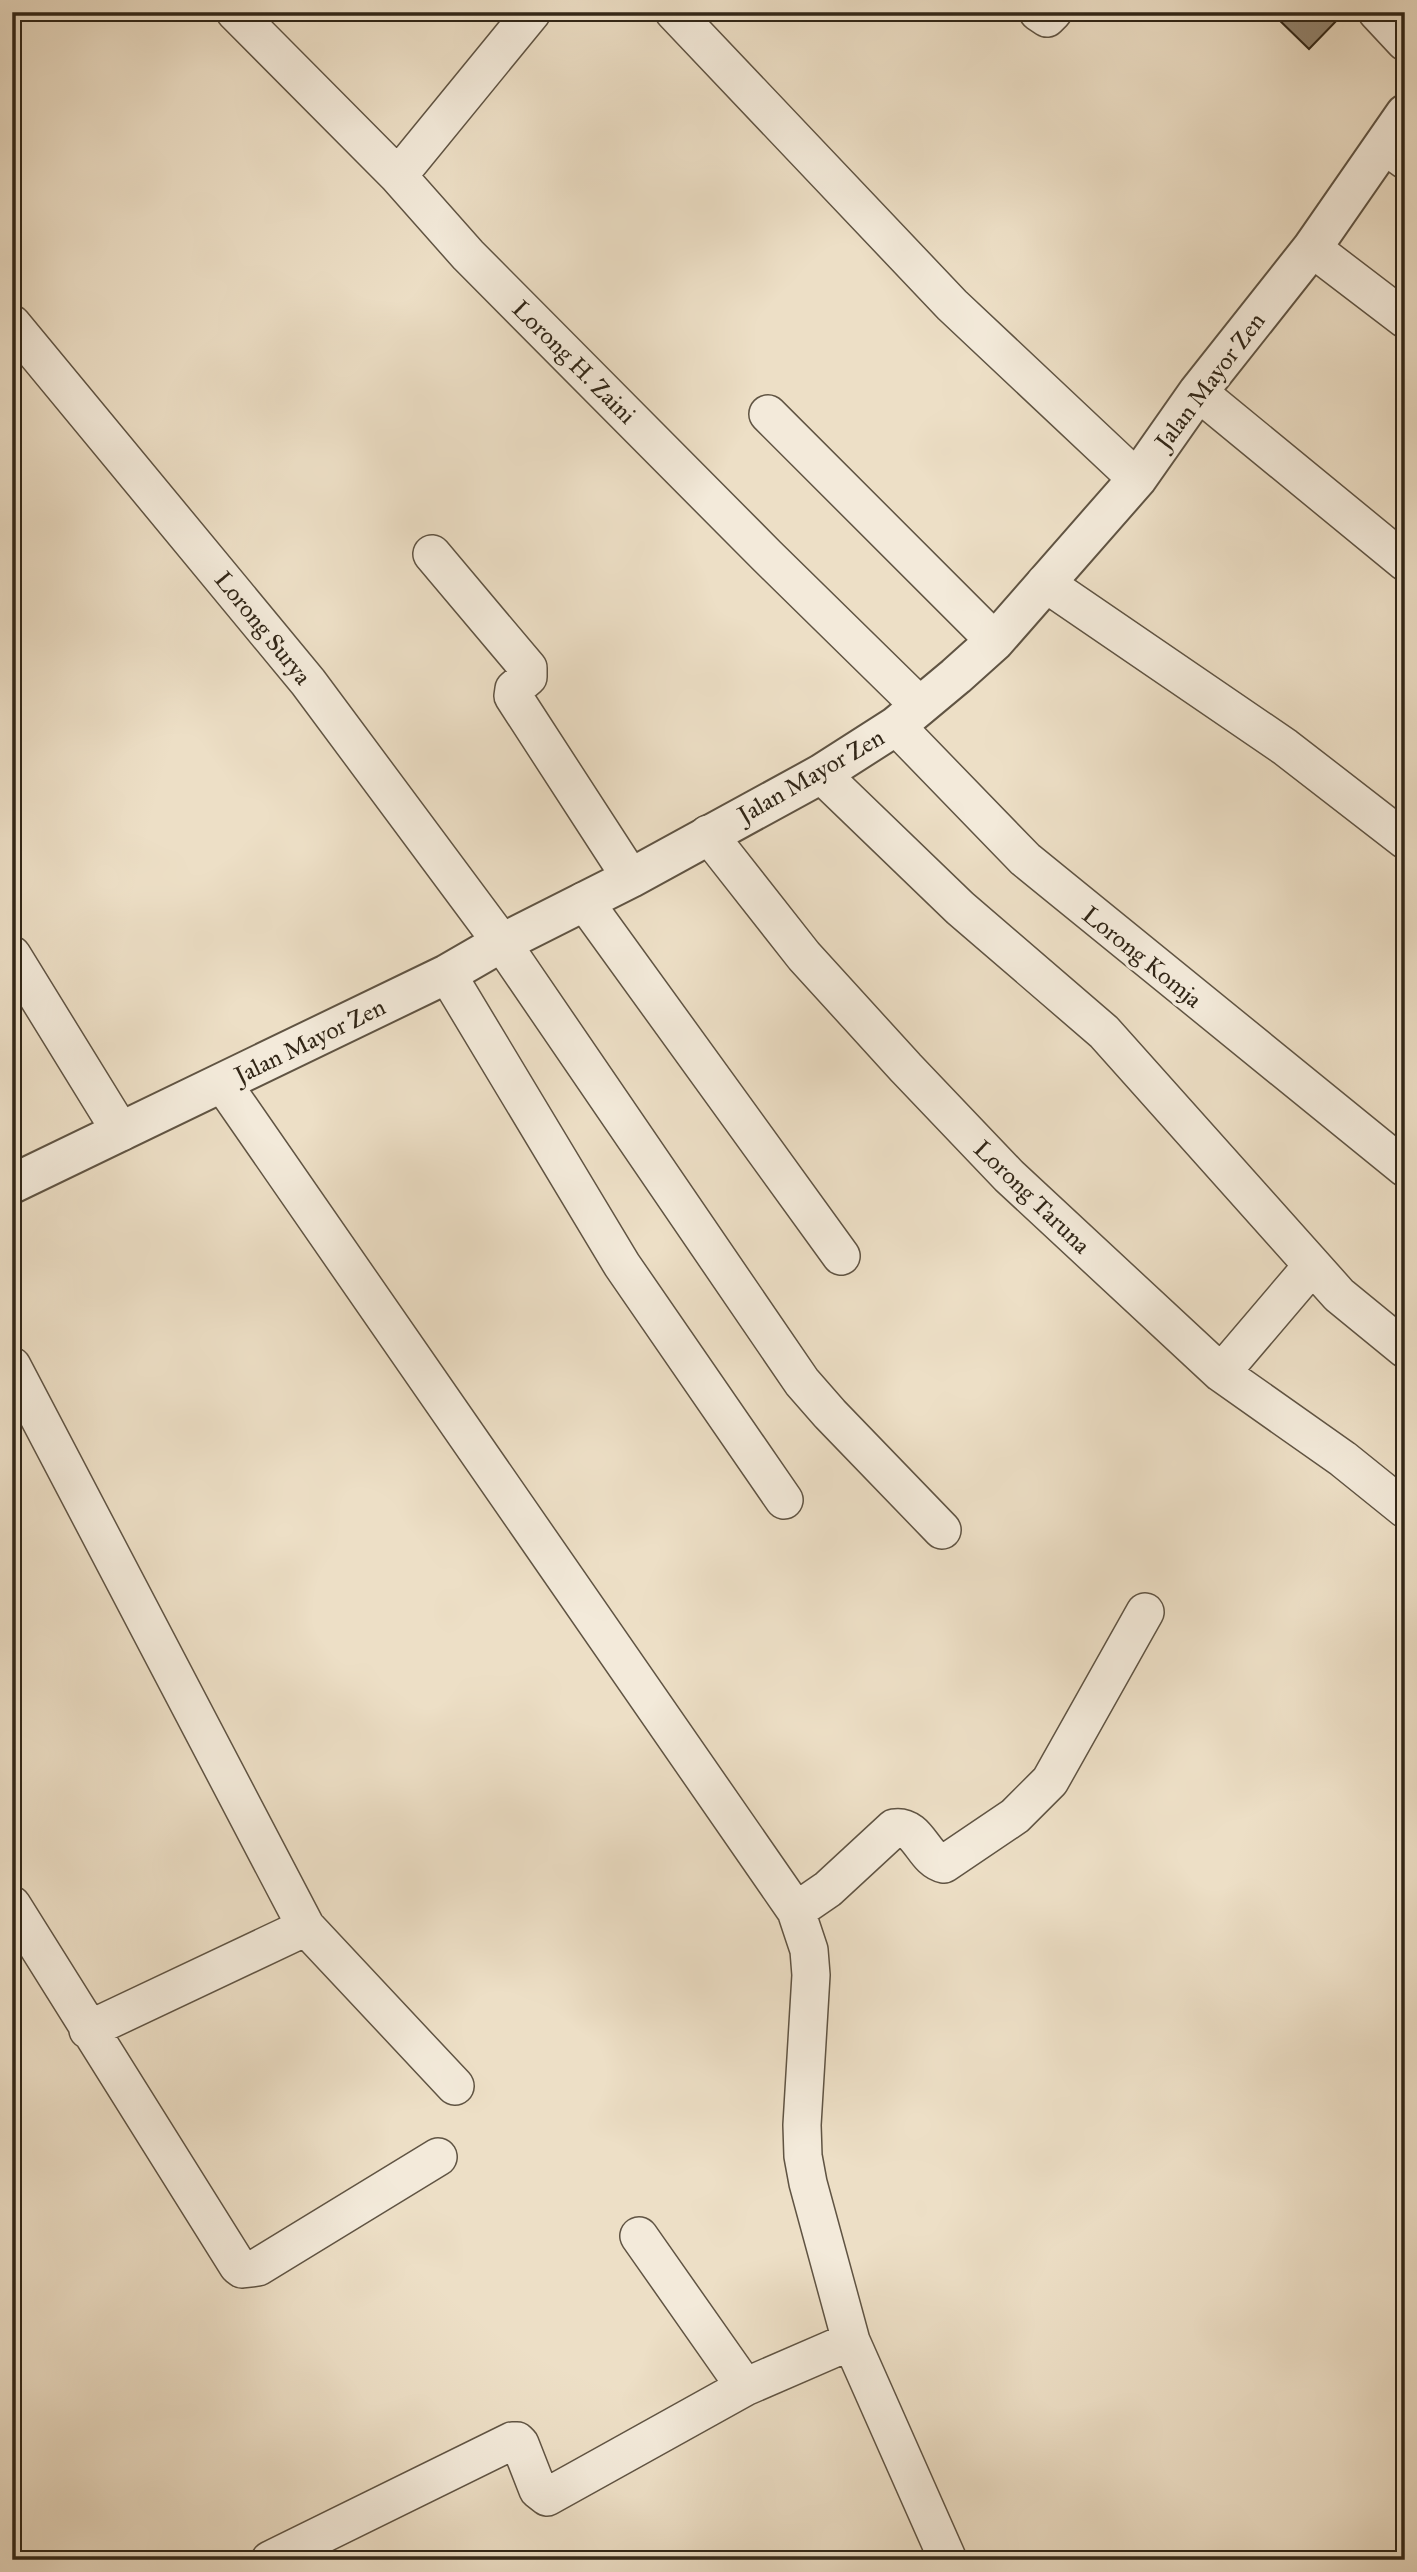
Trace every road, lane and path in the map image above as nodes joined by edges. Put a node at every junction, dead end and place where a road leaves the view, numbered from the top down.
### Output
1 (235, 12) edge
2 (532, 12) edge
3 (674, 12) edge
4 (1038, 12) edge
5 (1053, 12) edge
6 (1377, 12) edge
7 (1405, 42) edge
8 (1398, 140) edge
9 (398, 176) junction
10 (1312, 248) junction
11 (1405, 319) edge
12 (12, 324) edge
13 (1198, 392) junction
14 (768, 414) dead end
15 (1137, 479) junction
16 (1402, 552) edge
17 (432, 554) dead end
18 (1045, 583) junction
19 (995, 641) junction
20 (908, 716) junction
21 (821, 774) junction
22 (708, 834) junction
23 (1405, 840) edge
24 (631, 878) junction
25 (584, 901) junction
26 (502, 943) junction
27 (12, 955) edge
28 (447, 975) junction
29 (223, 1084) junction
30 (121, 1132) junction
31 (1405, 1168) edge
32 (12, 1184) edge
33 (841, 1256) dead end
34 (1312, 1266) junction
35 (1405, 1349) edge
36 (12, 1366) edge
37 (1221, 1374) junction
38 (784, 1500) dead end
39 (1405, 1509) edge
40 (943, 1530) dead end
41 (1145, 1612) dead end
42 (796, 1911) junction
43 (14, 1912) edge
44 (306, 1927) junction
45 (88, 2030) junction
46 (455, 2086) dead end
47 (438, 2157) dead end
48 (639, 2236) dead end
49 (850, 2341) junction
50 (746, 2387) junction
51 (270, 2560) edge
52 (948, 2560) edge

1 - 9 street, Lorong H. Zaini
2 - 9 street
3 - 15 street
4 - 5 street
6 - 7 street
8 - 10 street, Jalan Mayor Zen
9 - 20 street, Lorong H. Zaini
10 - 11 street
10 - 13 street, Jalan Mayor Zen
12 - 26 street, Lorong Surya
13 - 15 street, Jalan Mayor Zen
13 - 16 street
14 - 19 street
15 - 18 street, Jalan Mayor Zen
17 - 24 street
18 - 19 street, Jalan Mayor Zen
18 - 23 street
19 - 20 street, Jalan Mayor Zen
20 - 21 street, Jalan Mayor Zen
20 - 31 street, Lorong Komja
21 - 22 street, Jalan Mayor Zen
21 - 34 street
22 - 24 street, Jalan Mayor Zen
22 - 37 street, Lorong Taruna
24 - 25 street, Jalan Mayor Zen
25 - 26 street, Jalan Mayor Zen
25 - 33 street
26 - 28 street, Jalan Mayor Zen
26 - 40 street, Lorong Surya
27 - 30 street
28 - 29 street, Jalan Mayor Zen
28 - 38 street
29 - 30 street, Jalan Mayor Zen
29 - 42 street
30 - 32 street, Jalan Mayor Zen
34 - 35 street
34 - 37 street
36 - 44 street
37 - 39 street, Lorong Taruna
41 - 42 street
42 - 49 street
43 - 45 street
44 - 45 street
44 - 46 street
45 - 47 street
48 - 50 street
49 - 50 street
49 - 52 street
50 - 51 street

